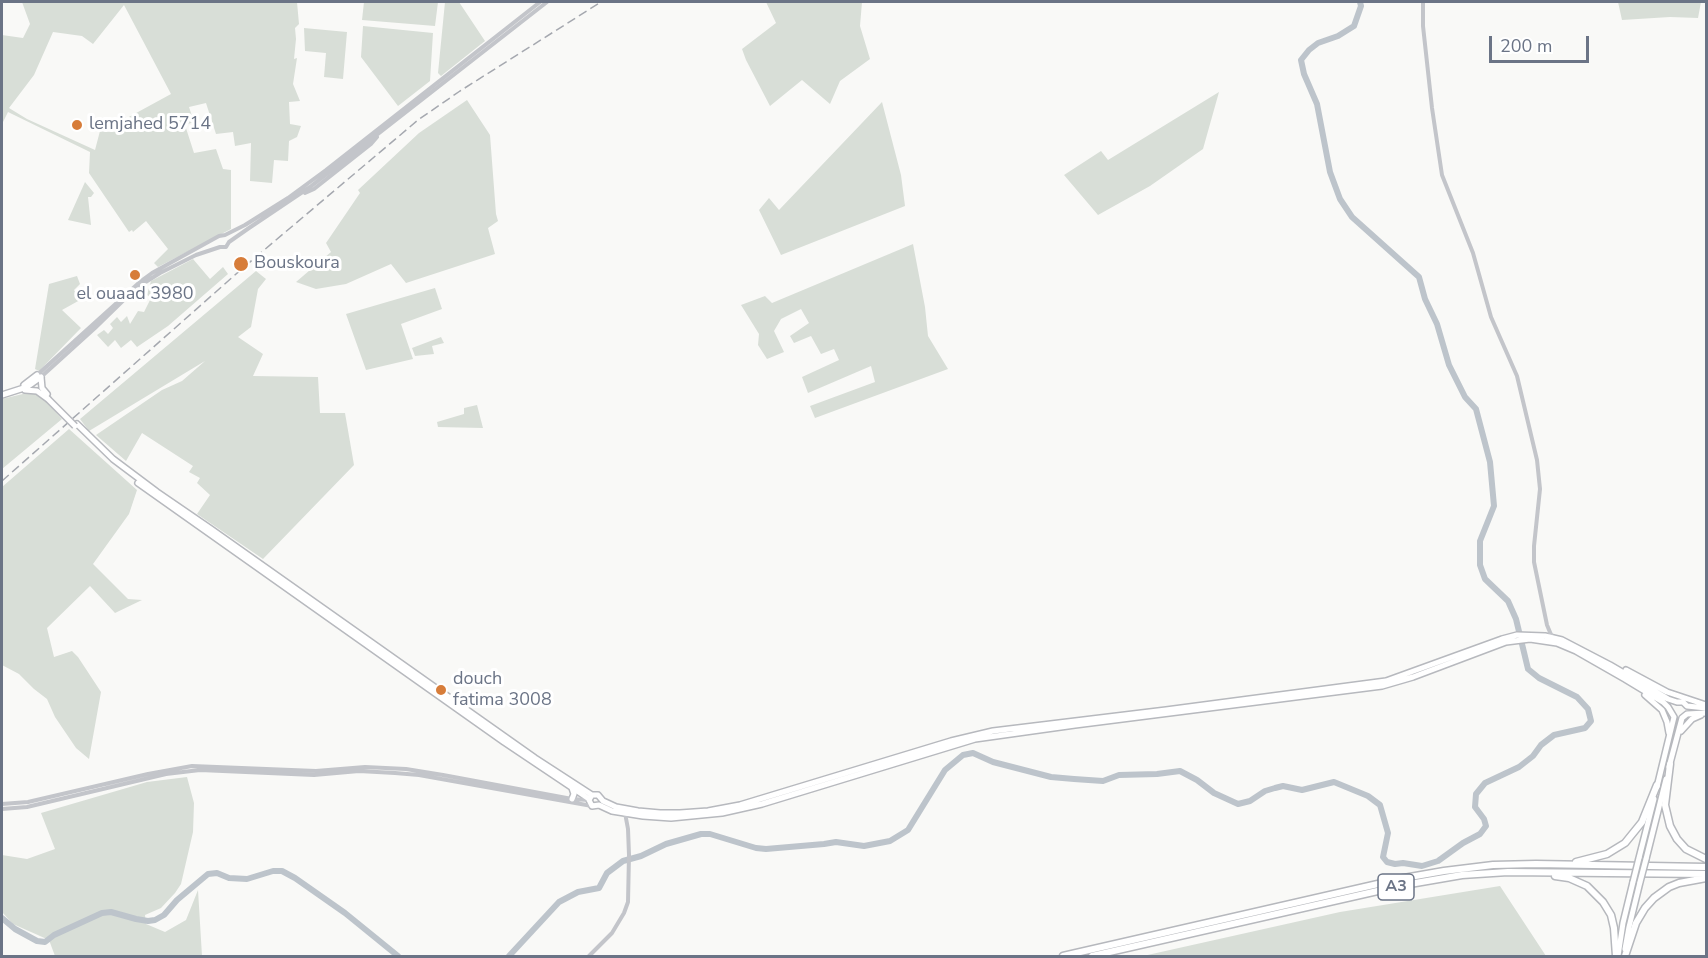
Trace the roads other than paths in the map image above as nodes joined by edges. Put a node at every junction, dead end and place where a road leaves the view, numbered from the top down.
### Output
1 (540, 2) edge
2 (547, 2) edge
3 (1423, 2) edge
4 (225, 235) junction
5 (218, 238) junction
6 (229, 242) junction
7 (220, 247) junction
8 (39, 376) junction
9 (15, 392) junction
10 (2, 393) edge
11 (49, 398) junction
12 (76, 425) junction
13 (1483, 637) dead end
14 (1518, 638) junction
15 (1548, 639) junction
16 (1485, 645) junction
17 (1600, 660) junction
18 (1405, 666) dead end
19 (1609, 670) junction
20 (1409, 676) junction
21 (1677, 702) junction
22 (1687, 706) junction
23 (1707, 707) edge
24 (1706, 713) edge
25 (1673, 714) junction
26 (1684, 716) junction
27 (1669, 737) junction
28 (1676, 738) junction
29 (1670, 764) junction
30 (1657, 785) junction
31 (572, 788) junction
32 (572, 799) junction
33 (593, 801) junction
34 (2, 804) edge
35 (2, 809) edge
36 (628, 812) junction
37 (1643, 859) junction
38 (1707, 860) edge
39 (1562, 864) junction
40 (1707, 867) edge
41 (1530, 873) junction
42 (1707, 876) edge
43 (1637, 882) junction
44 (589, 957) edge
45 (1063, 957) edge
46 (1092, 957) edge
47 (1617, 957) edge
48 (1625, 957) edge

1 - 4 street
2 - 6 street
3 - 15 street
4 - 5 street
4 - 6 street
5 - 7 street
5 - 8 street
6 - 7 street
7 - 8 street
8 - 9 main road
8 - 10 main road
8 - 11 main road
9 - 10 main road
9 - 11 main road
11 - 12 main road, bridge
12 - 31 main road
12 - 33 main road
13 - 16 main road
14 - 15 main road
14 - 16 main road
14 - 20 main road
15 - 17 main road
15 - 19 main road
16 - 20 main road
17 - 21 main road
17 - 23 main road
18 - 20 main road
19 - 25 main road
19 - 27 main road
20 - 36 main road
21 - 22 main road
21 - 25 main road
22 - 23 main road
22 - 26 main road
24 - 26 main road
24 - 28 main road
25 - 26 main road
25 - 27 main road
26 - 28 main road
27 - 30 main road
28 - 29 main road
29 - 37 main road
29 - 38 highway
30 - 37 main road
30 - 39 highway
31 - 32 main road
31 - 33 main road
32 - 33 street
32 - 34 street
33 - 35 street
33 - 36 main road
36 - 44 street
37 - 43 main road, bridge
39 - 40 highway, A3
39 - 45 highway, A3
41 - 42 highway, A3
41 - 46 highway, A3
41 - 47 highway
42 - 48 highway
43 - 47 main road
43 - 48 main road

